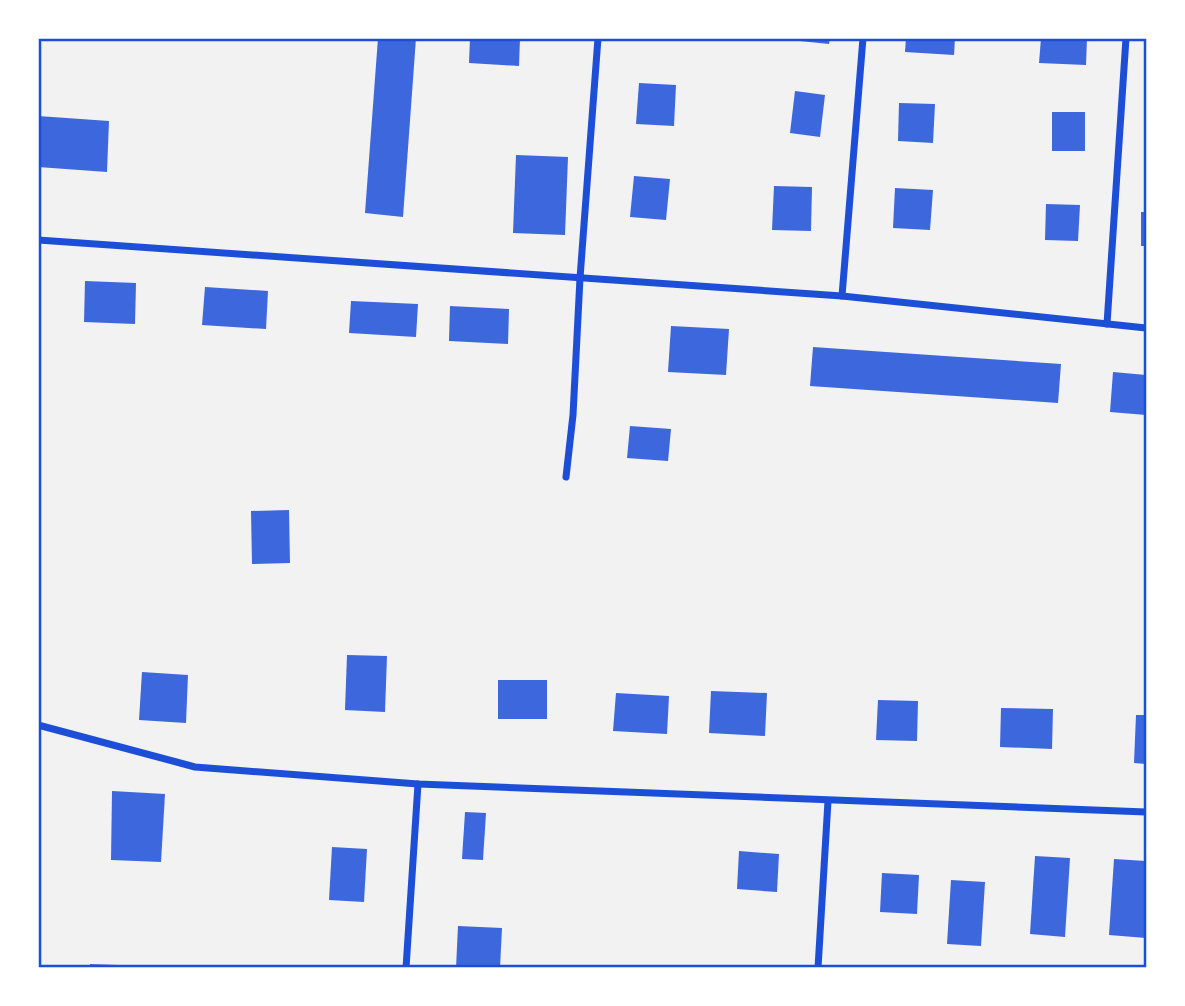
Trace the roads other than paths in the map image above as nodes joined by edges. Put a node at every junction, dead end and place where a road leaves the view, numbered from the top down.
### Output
1 (598, 38) edge
2 (863, 38) edge
3 (1126, 38) edge
4 (38, 240) edge
5 (580, 278) junction
6 (842, 296) junction
7 (1107, 324) junction
8 (1146, 328) edge
9 (566, 477) dead end
10 (38, 725) edge
11 (418, 784) junction
12 (828, 801) junction
13 (1146, 812) edge
14 (406, 968) edge
15 (818, 968) edge

1 - 5 street
2 - 6 street
3 - 7 street
4 - 5 street
5 - 6 street
5 - 9 street
6 - 7 street
7 - 8 street
10 - 11 street
11 - 12 street
11 - 14 street
12 - 13 street
12 - 15 street

